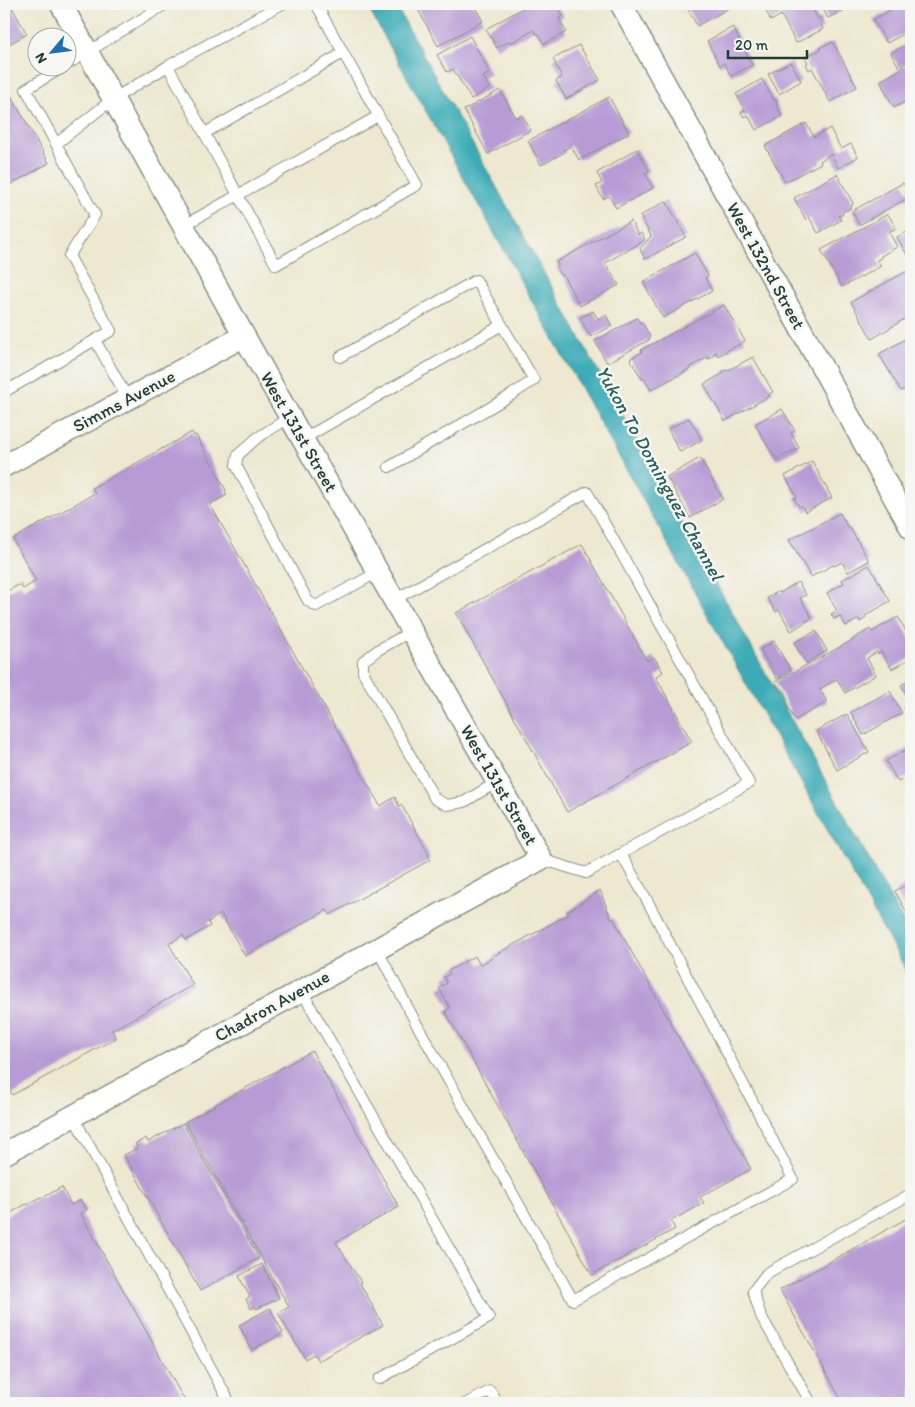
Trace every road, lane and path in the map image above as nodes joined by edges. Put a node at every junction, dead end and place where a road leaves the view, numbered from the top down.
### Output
1 (61, 4) edge
2 (166, 4) edge
3 (282, 4) edge
4 (316, 4) edge
5 (620, 4) edge
6 (88, 52) junction
7 (343, 53) junction
8 (78, 58) edge
9 (168, 66) junction
10 (45, 78) edge
11 (113, 99) junction
12 (378, 116) junction
13 (205, 133) junction
14 (56, 144) junction
15 (238, 196) junction
16 (184, 226) junction
17 (502, 325) junction
18 (244, 336) junction
19 (95, 340) junction
20 (340, 357) dead end
21 (4, 392) edge
22 (128, 399) junction
23 (290, 417) junction
24 (303, 439) junction
25 (4, 466) edge
26 (389, 467) dead end
27 (911, 528) edge
28 (378, 572) junction
29 (394, 600) junction
30 (412, 631) junction
31 (497, 782) junction
32 (621, 854) junction
33 (541, 859) junction
34 (377, 949) junction
35 (301, 990) junction
36 (73, 1116) junction
37 (4, 1154) edge
38 (911, 1194) edge
39 (379, 1379) dead end
40 (230, 1403) edge
41 (467, 1403) edge
42 (498, 1403) edge
43 (811, 1403) edge

1 - 6 street, West 131st Street
2 - 6 lane
3 - 9 lane
4 - 7 lane
5 - 27 street, West 132nd Street
6 - 8 lane
6 - 11 street, West 131st Street
7 - 12 lane
7 - 13 lane
9 - 11 lane
9 - 13 lane
10 - 14 lane
11 - 14 lane
11 - 16 street, West 131st Street
12 - 15 lane
12 - 15 lane
13 - 15 lane
14 - 19 lane
15 - 16 lane
16 - 18 street, West 131st Street
17 - 20 lane
17 - 24 lane
17 - 26 lane
18 - 22 street, Simms Avenue
18 - 23 street, West 131st Street
19 - 21 lane
19 - 22 lane
22 - 25 street, Simms Avenue
23 - 24 street, West 131st Street
23 - 28 lane
24 - 28 street, West 131st Street
28 - 29 street, West 131st Street
29 - 30 street, West 131st Street
29 - 32 lane
30 - 31 street, West 131st Street
30 - 31 lane
31 - 33 street, West 131st Street
32 - 33 lane
32 - 34 lane
33 - 34 street, Chadron Avenue
34 - 35 street, Chadron Avenue
35 - 36 street, Chadron Avenue
35 - 39 lane
36 - 37 street, Chadron Avenue
36 - 40 lane
38 - 43 lane
41 - 42 lane

